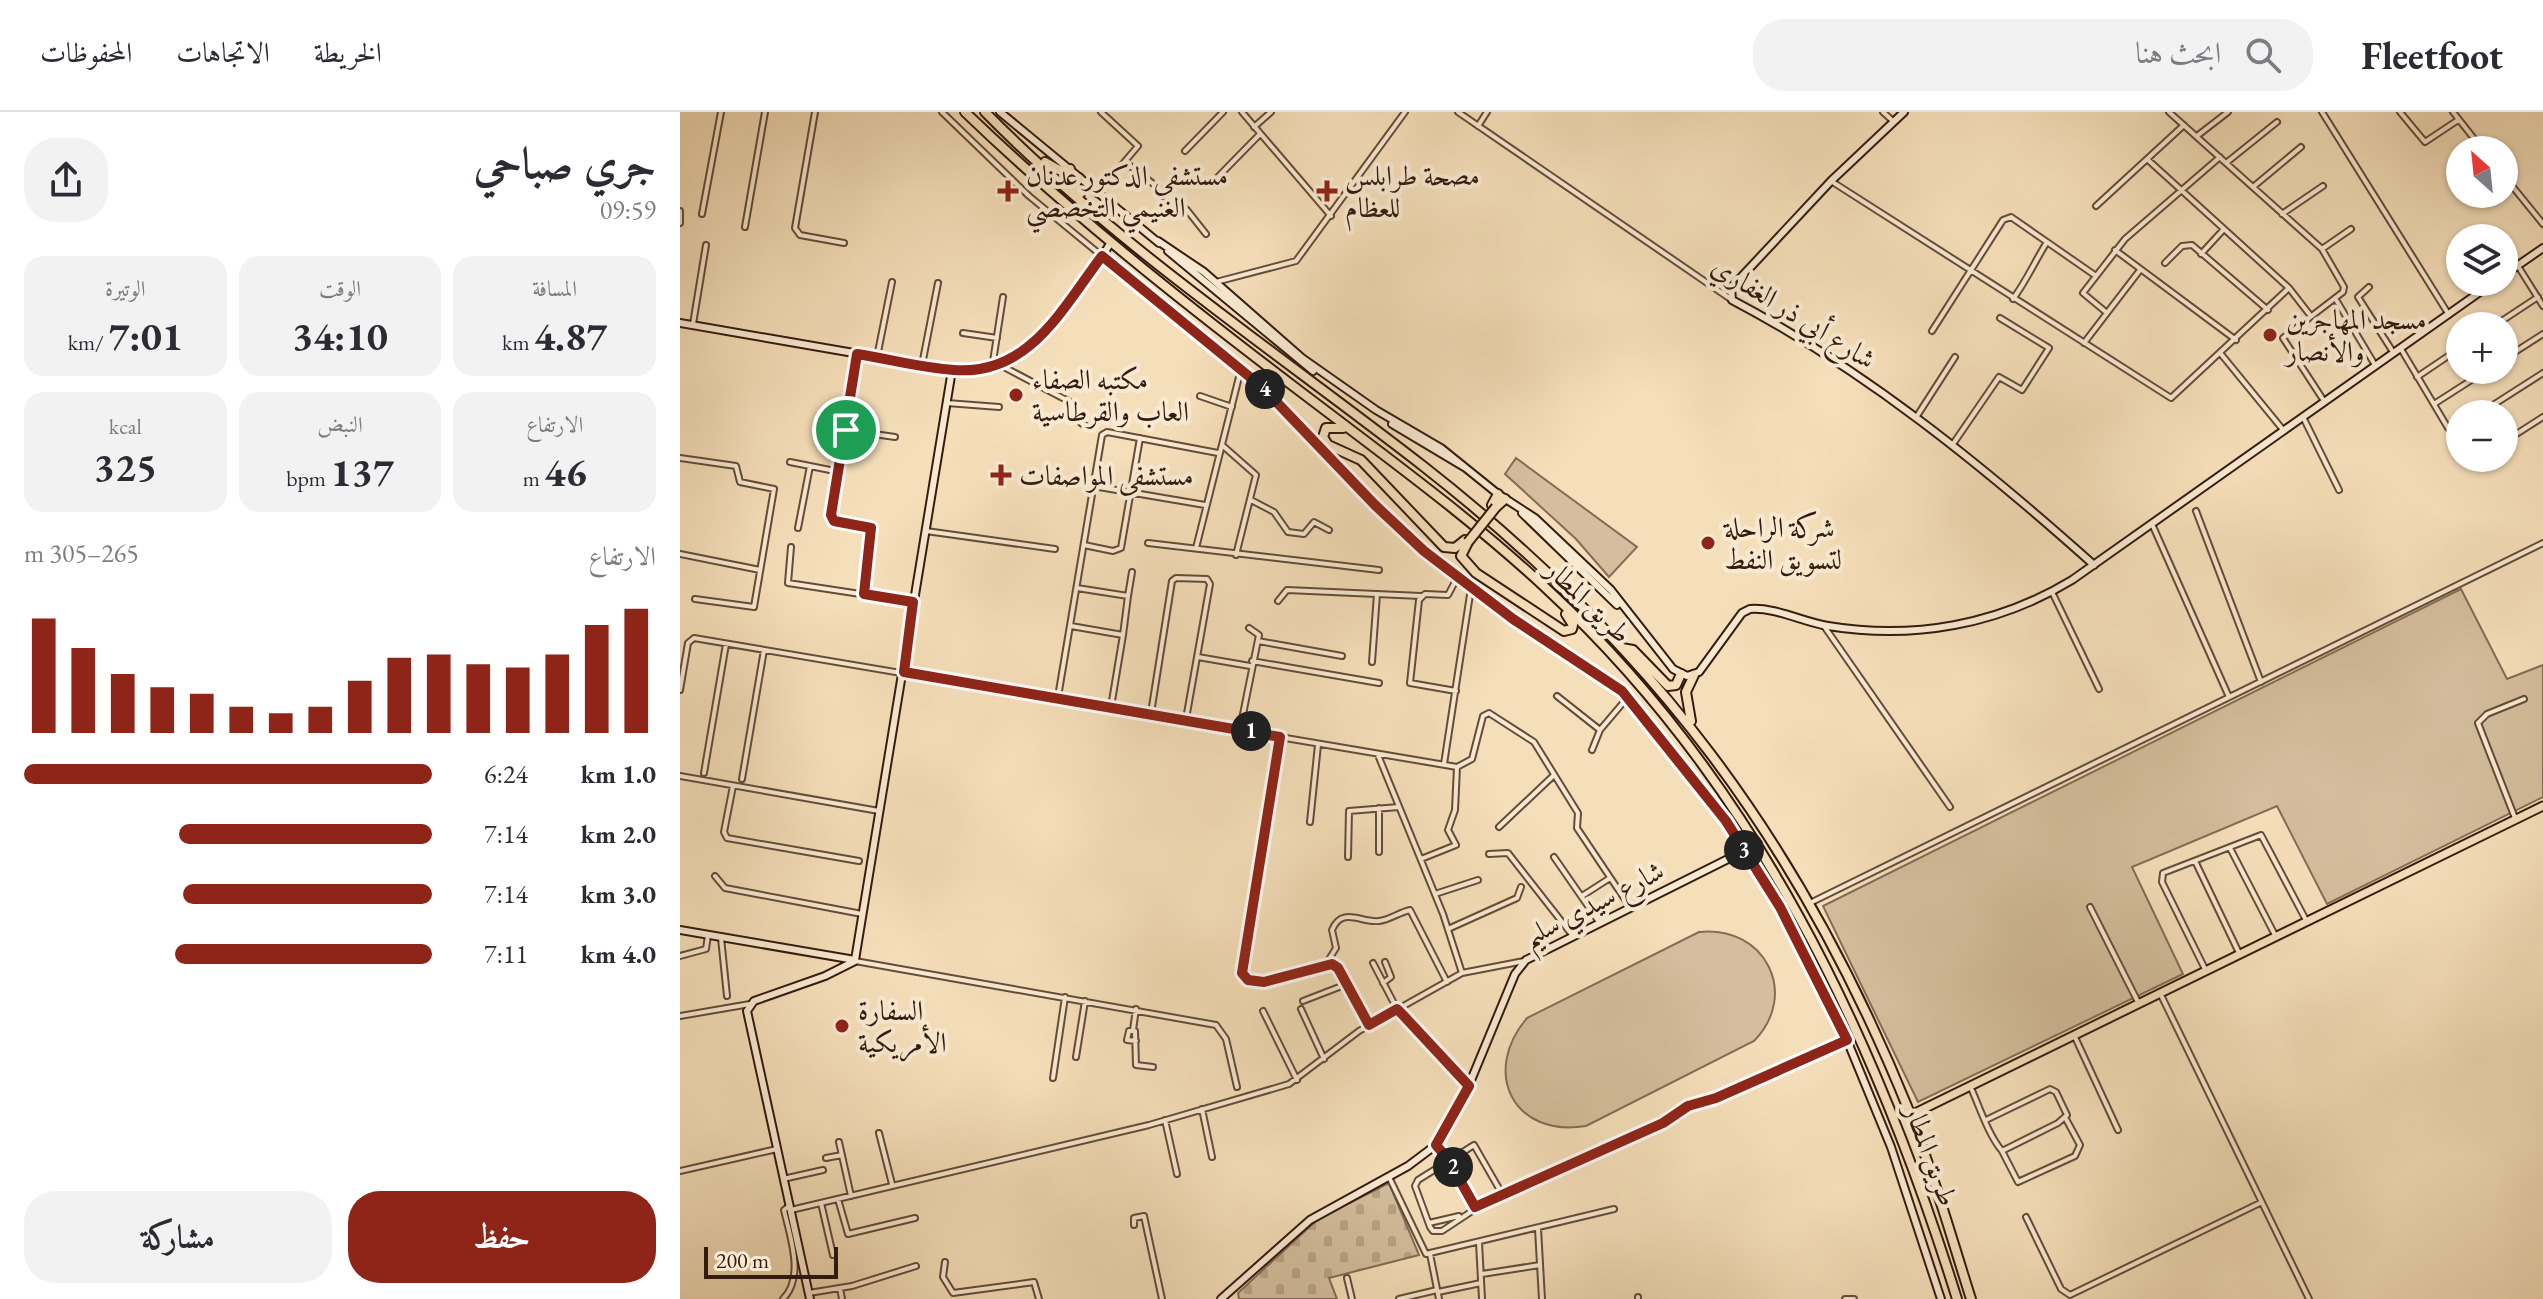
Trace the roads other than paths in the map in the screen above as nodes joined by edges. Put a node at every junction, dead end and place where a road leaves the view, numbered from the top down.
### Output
1 (721, 112) edge
2 (765, 112) edge
3 (815, 112) edge
4 (942, 112) edge
5 (965, 112) edge
6 (985, 112) edge
7 (1000, 112) edge
8 (1101, 112) edge
9 (1223, 112) edge
10 (1242, 112) edge
11 (1271, 112) edge
12 (1458, 112) edge
13 (1487, 112) edge
14 (1883, 112) edge
15 (1904, 112) edge
16 (2170, 112) edge
17 (2228, 112) edge
18 (2322, 112) edge
19 (2400, 112) edge
20 (2453, 112) edge
21 (1402, 113) edge
22 (2458, 120) junction
23 (1894, 122) junction
24 (2277, 122) dead end
25 (2184, 125) junction
26 (1478, 126) junction
27 (1254, 127) junction
28 (1260, 134) junction
29 (2197, 136) junction
30 (2471, 136) edge
31 (1018, 143) junction
32 (2301, 147) dead end
33 (1185, 151) dead end
34 (2220, 157) junction
35 (2147, 159) junction
36 (1125, 162) junction
37 (2226, 163) junction
38 (1070, 169) junction
39 (1079, 178) junction
40 (1831, 181) junction
41 (1212, 183) dead end
42 (2323, 186) dead end
43 (2253, 187) junction
44 (2180, 190) junction
45 (2518, 193) edge
46 (1097, 194) junction
47 (2096, 206) dead end
48 (1091, 207) junction
49 (680, 211) edge
50 (702, 214) dead end
51 (2282, 214) junction
52 (1331, 216) junction
53 (680, 223) edge
54 (2543, 224) edge
55 (745, 227) dead end
56 (2224, 229) junction
57 (2351, 229) dead end
58 (1206, 234) dead end
59 (1111, 242) junction
60 (2047, 242) junction
61 (844, 243) dead end
62 (706, 245) dead end
63 (2543, 248) edge
64 (2322, 249) junction
65 (2115, 250) junction
66 (2201, 254) junction
67 (1102, 256) junction
68 (2165, 263) dead end
69 (2518, 266) joint
70 (2140, 270) junction
71 (1969, 271) junction
72 (2096, 276) junction
73 (892, 282) dead end
74 (938, 283) dead end
75 (1213, 284) junction
76 (2369, 287) dead end
77 (2289, 288) junction
78 (2475, 296) edge
79 (1003, 297) dead end
80 (2538, 297) junction
81 (2335, 298) junction
82 (2013, 299) junction
83 (1732, 300) junction
84 (2543, 306) edge
85 (2268, 310) junction
86 (2447, 312) edge
87 (2453, 312) edge
88 (2515, 312) edge
89 (2107, 313) junction
90 (2310, 315) junction
91 (2446, 317) edge
92 (2000, 318) dead end
93 (680, 323) edge
94 (692, 326) junction
95 (1932, 331) dead end
96 (963, 333) dead end
97 (2543, 334) edge
98 (997, 338) junction
99 (2236, 340) junction
100 (2084, 343) junction
101 (2518, 350) edge
102 (2398, 352) junction
103 (857, 354) junction
104 (2221, 354) junction
105 (877, 357) junction
106 (1955, 357) dead end
107 (2446, 357) edge
108 (922, 365) junction
109 (1002, 366) junction
110 (2377, 367) junction
111 (992, 368) junction
112 (1241, 369) junction
113 (952, 370) junction
114 (2543, 373) edge
115 (2417, 377) junction
116 (2465, 384) edge
117 (1200, 396) dead end
118 (2501, 400) edge
119 (2324, 401) junction
120 (947, 403) junction
121 (2434, 404) junction
122 (999, 407) dead end
123 (1232, 407) junction
124 (1917, 416) junction
125 (2303, 417) junction
126 (2543, 417) edge
127 (2446, 425) edge
128 (1089, 428) dead end
129 (846, 430) junction
130 (2284, 431) junction
131 (1355, 433) junction
132 (2518, 433) edge
133 (895, 437) dead end
134 (1140, 438) junction
135 (1953, 444) junction
136 (1222, 445) junction
137 (1330, 451) junction
138 (1218, 453) junction
139 (680, 458) edge
140 (790, 462) dead end
141 (810, 466) junction
142 (840, 472) junction
143 (1092, 486) junction
144 (2339, 490) dead end
145 (1130, 492) junction
146 (1505, 499) junction
147 (1251, 500) junction
148 (1205, 505) junction
149 (2196, 511) dead end
150 (2152, 524) junction
151 (798, 528) dead end
152 (1329, 530) dead end
153 (926, 531) junction
154 (1466, 541) junction
155 (1148, 543) dead end
156 (2543, 543) edge
157 (1083, 545) junction
158 (791, 547) dead end
159 (1196, 548) junction
160 (1055, 549) dead end
161 (680, 554) edge
162 (1236, 555) junction
163 (1513, 558) junction
164 (2094, 565) junction
165 (760, 570) junction
166 (1379, 570) dead end
167 (1132, 572) dead end
168 (1457, 578) junction
169 (1077, 588) junction
170 (1471, 588) junction
171 (2052, 592) junction
172 (864, 594) junction
173 (1377, 594) junction
174 (1128, 596) junction
175 (1421, 596) junction
176 (695, 599) dead end
177 (1278, 601) dead end
178 (913, 602) junction
179 (1070, 626) junction
180 (1824, 626) junction
181 (1249, 628) dead end
182 (1123, 635) junction
183 (1258, 641) junction
184 (726, 644) junction
185 (1622, 648) junction
186 (764, 650) junction
187 (1342, 656) dead end
188 (1198, 657) junction
189 (1372, 662) dead end
190 (1251, 664) junction
191 (904, 672) junction
192 (1681, 674) junction
193 (1694, 675) junction
194 (2261, 682) junction
195 (1379, 683) dead end
196 (2099, 689) dead end
197 (680, 690) edge
198 (1456, 691) junction
199 (1557, 696) dead end
200 (1058, 697) junction
201 (1628, 697) junction
202 (2229, 697) junction
203 (2524, 699) dead end
204 (1111, 707) junction
205 (1151, 713) junction
206 (1186, 719) junction
207 (1692, 726) junction
208 (1240, 729) junction
209 (1600, 730) junction
210 (1280, 737) junction
211 (1318, 745) junction
212 (1592, 750) dead end
213 (1378, 755) junction
214 (1444, 765) junction
215 (1457, 767) junction
216 (704, 773) dead end
217 (680, 776) edge
218 (1553, 776) junction
219 (742, 779) dead end
220 (733, 786) junction
221 (2543, 806) edge
222 (1399, 807) junction
223 (1950, 807) dead end
224 (1379, 808) junction
225 (881, 811) junction
226 (2516, 820) junction
227 (1310, 822) dead end
228 (1499, 827) dead end
229 (1759, 844) junction
230 (2230, 848) junction
231 (1745, 851) junction
232 (1379, 852) dead end
233 (1489, 854) dead end
234 (1348, 857) dead end
235 (1554, 857) dead end
236 (1421, 859) junction
237 (859, 861) dead end
238 (2195, 861) junction
239 (715, 876) dead end
240 (1610, 877) junction
241 (1478, 880) dead end
242 (1521, 887) dead end
243 (1435, 894) junction
244 (1582, 896) junction
245 (1810, 903) junction
246 (1630, 907) junction
247 (2090, 907) dead end
248 (864, 914) junction
249 (1599, 922) junction
250 (2307, 922) junction
251 (1448, 929) junction
252 (680, 930) edge
253 (708, 935) junction
254 (1573, 936) junction
255 (2276, 937) junction
256 (721, 938) junction
257 (2240, 955) junction
258 (680, 956) edge
259 (855, 960) junction
260 (1526, 960) junction
261 (1385, 962) dead end
262 (1373, 963) dead end
263 (1326, 964) junction
264 (2206, 972) junction
265 (1462, 973) junction
266 (1447, 982) junction
267 (1383, 983) junction
268 (1347, 984) junction
269 (2160, 993) junction
270 (727, 996) dead end
271 (1065, 997) junction
272 (1085, 1001) junction
273 (1303, 1001) dead end
274 (750, 1004) junction
275 (2139, 1004) junction
276 (1136, 1009) junction
277 (1301, 1009) dead end
278 (1397, 1009) junction
279 (1263, 1011) dead end
280 (680, 1016) edge
281 (1369, 1025) junction
282 (1133, 1030) junction
283 (2074, 1035) junction
284 (1847, 1040) junction
285 (1136, 1041) junction
286 (1076, 1057) dead end
287 (1324, 1059) junction
288 (1153, 1067) dead end
289 (1053, 1078) dead end
290 (1297, 1080) junction
291 (1469, 1086) junction
292 (1237, 1087) dead end
293 (1970, 1087) junction
294 (1202, 1109) junction
295 (1911, 1115) junction
296 (2066, 1119) junction
297 (1165, 1120) junction
298 (1986, 1120) junction
299 (2118, 1130) dead end
300 (879, 1133) dead end
301 (839, 1142) dead end
302 (1436, 1145) junction
303 (777, 1149) junction
304 (2002, 1151) junction
305 (842, 1155) junction
306 (1212, 1157) dead end
307 (826, 1158) dead end
308 (1448, 1159) junction
309 (823, 1170) dead end
310 (680, 1171) edge
311 (1177, 1174) dead end
312 (1389, 1177) junction
313 (783, 1179) junction
314 (893, 1186) junction
315 (1501, 1192) junction
316 (851, 1196) junction
317 (838, 1199) junction
318 (821, 1203) junction
319 (2260, 1203) junction
320 (1475, 1207) junction
321 (789, 1208) junction
322 (1614, 1209) dead end
323 (1462, 1215) junction
324 (2026, 1217) dead end
325 (915, 1218) dead end
326 (1428, 1223) junction
327 (1134, 1225) dead end
328 (1538, 1229) junction
329 (1479, 1242) junction
330 (1430, 1254) junction
331 (833, 1255) dead end
332 (945, 1262) dead end
333 (1540, 1265) junction
334 (916, 1266) dead end
335 (1482, 1274) junction
336 (1347, 1278) dead end
337 (1481, 1283) junction
338 (840, 1288) junction
339 (1438, 1291) junction
340 (810, 1296) edge
341 (1231, 1296) edge
342 (783, 1299) edge
343 (842, 1299) edge
344 (1039, 1299) edge
345 (1162, 1299) edge
346 (1221, 1299) edge
347 (1352, 1299) edge
348 (1399, 1299) edge
349 (1439, 1299) edge
350 (1482, 1299) edge
351 (1542, 1299) edge
352 (1845, 1299) edge
353 (1854, 1299) edge
354 (1941, 1299) edge
355 (1957, 1299) edge
356 (1971, 1299) edge
357 (2309, 1299) edge

1 - 50 street
2 - 55 street
3 - 61 street
4 - 67 street
5 - 59 highway, طريق المطار
6 - 31 highway, طريق المطار
7 - 38 street
8 - 36 street
9 - 33 street
10 - 27 street
11 - 27 street
12 - 26 street, شارع أبي ذر الغفاري
13 - 26 street
14 - 23 street
15 - 23 street
16 - 25 street
17 - 29 street
18 - 86 street
19 - 22 street
20 - 22 street
21 - 52 street
22 - 30 street
23 - 40 street
24 - 37 street
25 - 29 street
25 - 35 street
26 - 83 street, شارع أبي ذر الغفاري
27 - 28 street
28 - 41 street
28 - 52 street
29 - 34 street
31 - 38 highway
31 - 48 highway, طريق المطار
32 - 43 street
34 - 37 street
34 - 44 street
35 - 44 street
35 - 47 street
36 - 46 street
36 - 58 street
37 - 43 street
38 - 39 street
39 - 46 street
39 - 48 highway
40 - 71 street
40 - 83 street
42 - 51 street
43 - 51 street
44 - 56 street
44 - 65 street
45 - 54 street
46 - 75 street
48 - 185 highway, طريق المطار
49 - 53 street
51 - 64 street
52 - 75 street
56 - 66 street
56 - 77 street
57 - 64 street
59 - 67 street
59 - 131 highway, طريق المطار
60 - 71 street
60 - 72 street
60 - 82 street
62 - 94 street
63 - 69 street
64 - 81 street
65 - 70 street
65 - 72 street
66 - 68 street
66 - 85 street
67 - 109 street
67 - 112 street
69 - 80 street
70 - 89 street
70 - 99 street
71 - 82 street
71 - 95 street
72 - 89 street
73 - 105 street
74 - 108 street
75 - 146 street
76 - 102 street
77 - 85 street
77 - 90 street
78 - 87 street
79 - 98 street
80 - 84 street
80 - 88 street
81 - 90 street
81 - 110 street
82 - 100 street
83 - 124 street, شارع أبي ذر الغفاري
85 - 99 street
89 - 100 street
90 - 119 street
91 - 102 street
92 - 135 street
93 - 94 street
94 - 103 street
96 - 98 street
97 - 101 street
98 - 111 street
99 - 104 street
100 - 104 street
102 - 110 street
102 - 115 street
103 - 105 street
103 - 129 street
104 - 130 street
105 - 108 street
106 - 124 street
107 - 115 street
108 - 113 street
109 - 111 street
109 - 128 street
110 - 119 street
111 - 113 street
112 - 123 street
112 - 137 street
113 - 120 street
114 - 118 street
115 - 121 street
116 - 121 street
117 - 123 street
119 - 125 street
120 - 122 street
120 - 153 street
121 - 127 street
123 - 136 street
124 - 135 street, شارع أبي ذر الغفاري
125 - 130 street
125 - 144 street
126 - 132 street
129 - 133 street
129 - 142 street
130 - 150 street
131 - 137 highway
131 - 163 highway, طريق المطار
134 - 138 street
134 - 143 street
134 - 145 street
135 - 164 street, شارع أبي ذر الغفاري
136 - 138 street
136 - 147 street
137 - 154 highway
137 - 168 street
138 - 148 street
139 - 165 street
140 - 141 street
141 - 142 street
141 - 151 street
142 - 172 street
143 - 145 street
143 - 157 street
145 - 148 street
145 - 157 street
146 - 154 highway, bridge
146 - 192 street
147 - 152 street
147 - 162 street
148 - 159 street
149 - 194 street
150 - 164 street
150 - 202 street
153 - 160 street
153 - 178 street
154 - 163 highway
155 - 159 street
156 - 194 street
157 - 169 street
158 - 172 street
159 - 162 street
161 - 165 street
162 - 166 street
163 - 229 highway, طريق المطار
164 - 171 street
165 - 176 street
167 - 174 street
168 - 170 street
168 - 175 street
169 - 174 street
169 - 179 street
170 - 198 street
170 - 201 street
171 - 180 street
171 - 196 street
172 - 178 street
173 - 175 street
173 - 177 street
173 - 189 street
174 - 182 street
175 - 198 street
178 - 191 street
179 - 182 street
179 - 200 street
180 - 193 street
180 - 223 street
181 - 183 street
182 - 204 street
183 - 187 street
183 - 190 street
184 - 186 street
184 - 197 street
184 - 216 street
185 - 192 highway
185 - 207 highway, طريق المطار
186 - 191 street
186 - 219 street
188 - 190 street
188 - 205 street
188 - 206 street
190 - 195 street
190 - 208 street
191 - 200 street
191 - 225 street
192 - 193 street
193 - 207 highway
194 - 202 street
198 - 214 street
199 - 209 street
200 - 204 street
201 - 209 street
201 - 231 street
202 - 245 street
203 - 226 street
204 - 205 street
205 - 206 street
206 - 208 street
207 - 245 highway, طريق المطار
208 - 210 street
209 - 212 street
210 - 211 street
210 - 263 street
211 - 213 street
211 - 227 street
213 - 214 street
213 - 222 street
214 - 215 street
215 - 218 street
215 - 236 street
217 - 220 street
218 - 228 street
218 - 240 street
220 - 225 street
220 - 237 street
221 - 226 main road
222 - 224 street
222 - 236 street
224 - 232 street
224 - 234 street
225 - 248 street
226 - 250 main road
229 - 231 street, شارع سيدي سليم
229 - 355 highway, طريق المطار
230 - 238 street
230 - 250 street
230 - 255 street
231 - 246 street, شارع سيدي سليم
231 - 284 street
233 - 254 street
235 - 244 street
236 - 243 street
238 - 257 street
238 - 264 street
239 - 248 street
240 - 244 street
240 - 246 street
241 - 243 street
242 - 251 street
243 - 251 street
244 - 249 street
245 - 295 highway, طريق المطار
246 - 249 street, شارع سيدي سليم
247 - 275 street
248 - 259 street
249 - 254 street, شارع سيدي سليم
250 - 255 main road
251 - 265 street
252 - 253 street
253 - 256 street
253 - 258 street
254 - 260 street, شارع سيدي سليم
255 - 257 main road
256 - 259 street
256 - 270 street
257 - 264 main road
259 - 271 street
259 - 274 street
260 - 265 street
260 - 291 street, شارع سيدي سليم
261 - 267 street
262 - 267 street
263 - 266 street
263 - 268 street
264 - 269 main road
265 - 266 street
266 - 278 street
267 - 278 street
268 - 273 street
268 - 281 street
269 - 275 main road
269 - 319 street
271 - 272 street
271 - 289 street
272 - 276 street
272 - 286 street
274 - 280 street
274 - 303 street
275 - 283 main road
276 - 282 street
276 - 292 street
277 - 287 street
278 - 281 street
278 - 291 street
279 - 290 street
281 - 287 street
282 - 285 street
282 - 285 street
283 - 293 main road
283 - 299 street
284 - 315 street
284 - 354 street
285 - 288 street
287 - 290 street
290 - 294 street
291 - 302 street, شارع سيدي سليم
293 - 295 main road
293 - 298 street
294 - 297 street
294 - 306 street
295 - 356 highway, طريق المطار
296 - 298 street
296 - 304 street
296 - 304 street
297 - 311 street
297 - 314 street
298 - 304 street
300 - 314 street
301 - 305 street
302 - 308 street
302 - 312 street, شارع سيدي سليم
303 - 310 street
303 - 313 street
305 - 307 street
305 - 316 street
308 - 315 street
308 - 320 street
308 - 326 street
309 - 313 street
312 - 330 street
312 - 341 street, شارع سيدي سليم
313 - 321 street
314 - 316 street
315 - 320 street
316 - 317 street
317 - 318 street
317 - 325 street
318 - 321 street
318 - 331 street
319 - 324 street
319 - 357 street
320 - 323 street
321 - 340 street
321 - 342 street
322 - 328 street
323 - 326 street
323 - 326 street
327 - 345 street
328 - 329 street
328 - 333 street
329 - 330 street
329 - 335 street
330 - 339 street
332 - 344 street
333 - 335 street
333 - 351 street
334 - 338 street
335 - 337 street
336 - 347 street
337 - 339 street
337 - 350 street
338 - 340 street
338 - 343 street
339 - 348 street
339 - 349 street
341 - 346 street, شارع سيدي سليم
352 - 353 street

